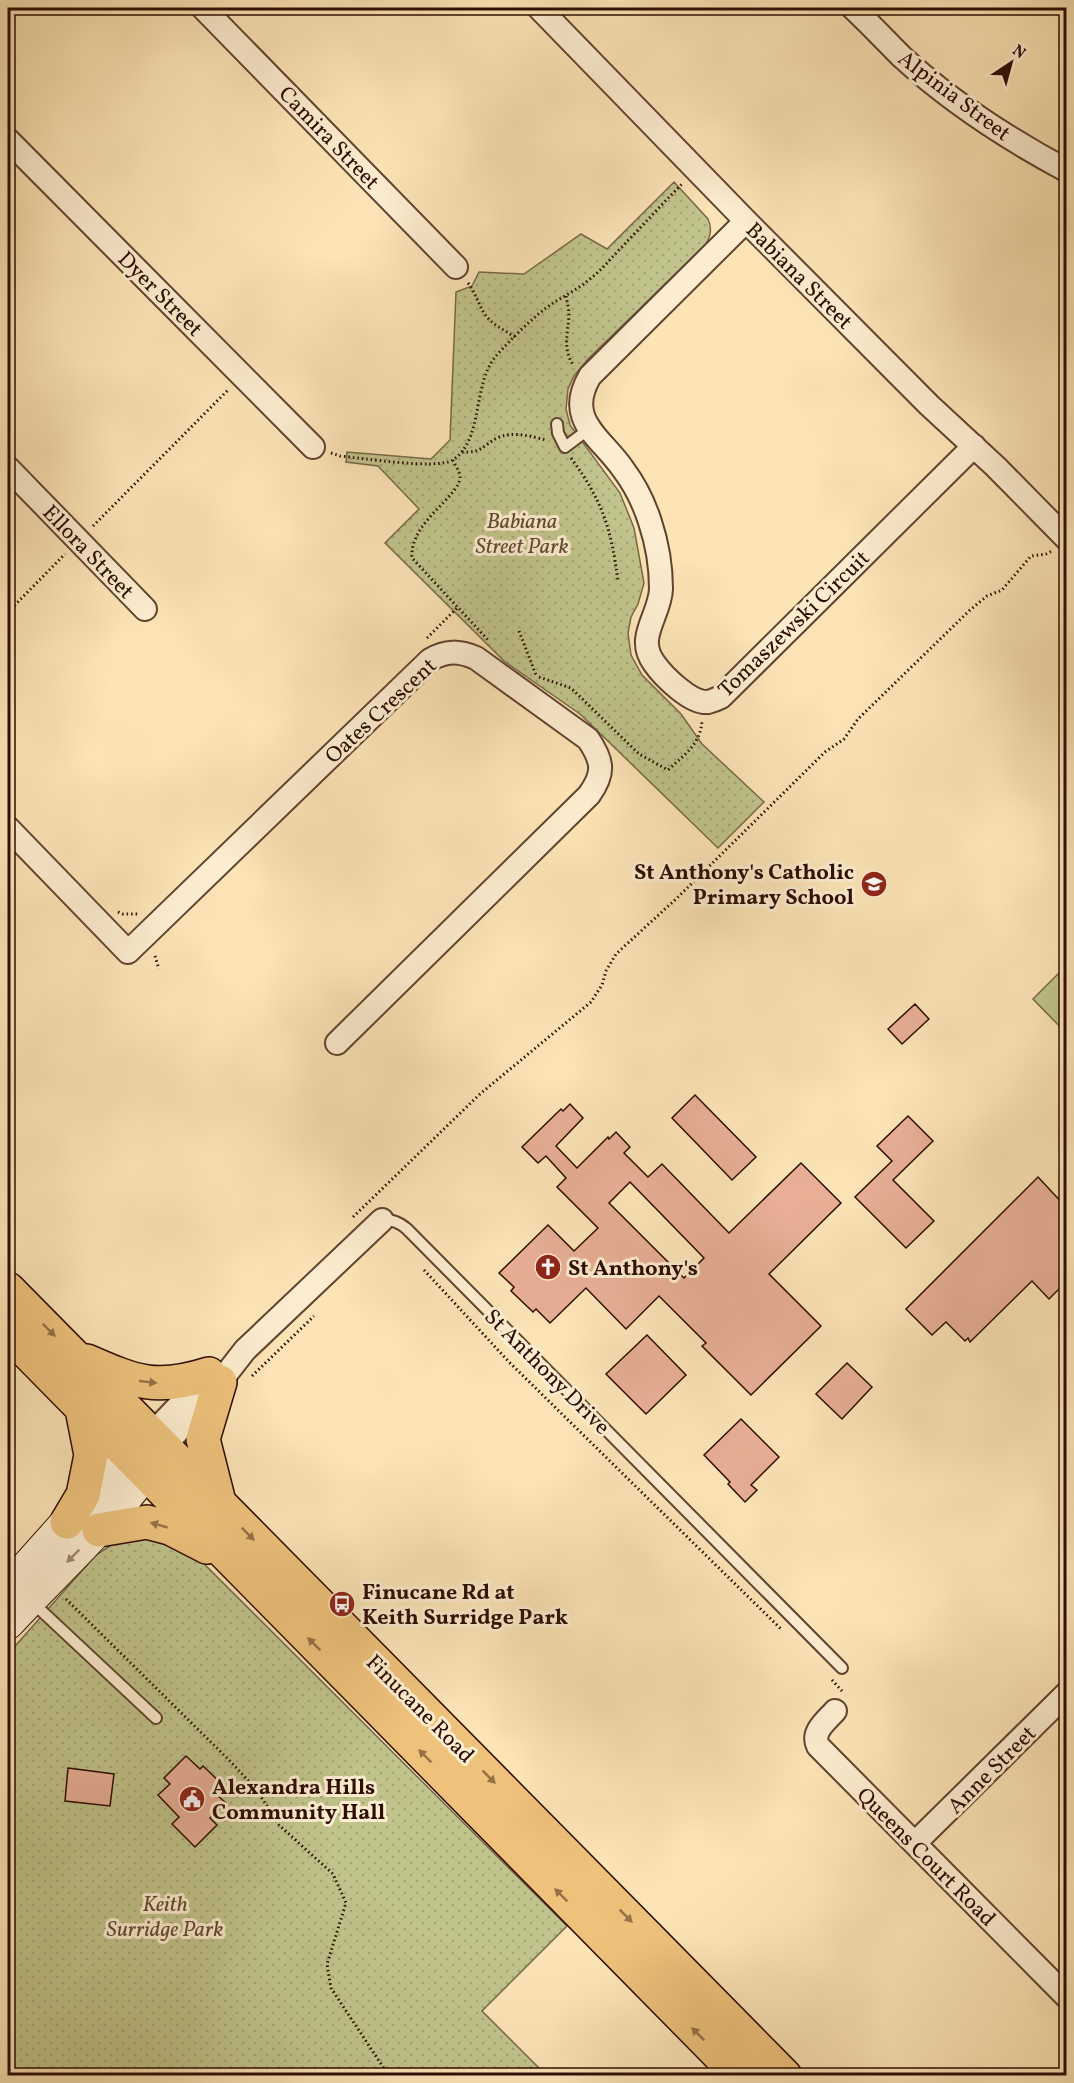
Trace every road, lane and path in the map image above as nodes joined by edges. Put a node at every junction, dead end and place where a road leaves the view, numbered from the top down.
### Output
1 (203, 8) edge
2 (539, 8) edge
3 (853, 8) edge
4 (8, 140) edge
5 (697, 168) junction
6 (1066, 170) edge
7 (746, 221) junction
8 (456, 267) joint
9 (566, 296) junction
10 (515, 337) junction
11 (242, 375) junction
12 (588, 379) junction
13 (557, 424) dead end
14 (589, 429) junction
15 (974, 446) junction
16 (313, 447) joint
17 (565, 447) junction
18 (461, 452) junction
19 (453, 460) junction
20 (8, 468) edge
21 (79, 541) junction
22 (1063, 543) edge
23 (618, 581) dead end
24 (458, 607) junction
25 (145, 609) dead end
26 (8, 612) edge
27 (519, 631) dead end
28 (425, 640) dead end
29 (493, 645) dead end
30 (531, 675) dead end
31 (537, 677) junction
32 (703, 701) junction
33 (8, 828) edge
34 (114, 910) dead end
35 (142, 914) dead end
36 (337, 1043) dead end
37 (382, 1220) joint
38 (346, 1224) dead end
39 (420, 1265) dead end
40 (8, 1288) edge
41 (320, 1310) dead end
42 (8, 1333) edge
43 (74, 1356) junction
44 (225, 1380) junction
45 (82, 1408) junction
46 (148, 1453) junction
47 (219, 1504) junction
48 (67, 1522) junction
49 (99, 1530) junction
50 (230, 1559) junction
51 (22, 1584) edge
52 (8, 1623) edge
53 (788, 1636) dead end
54 (842, 1668) dead end
55 (828, 1676) dead end
56 (1066, 1694) edge
57 (839, 1701) joint
58 (156, 1718) dead end
59 (915, 1843) junction
60 (1066, 1996) edge
61 (389, 2076) edge
62 (740, 2076) edge
63 (784, 2076) edge

1 - 8 street, Camira Street
2 - 5 street, Babiana Street
3 - 6 street, Alpinia Street
4 - 11 street, Dyer Street
5 - 7 street, Babiana Street
5 - 9 path
7 - 12 street
7 - 15 street, Babiana Street
8 - 10 path
9 - 10 path
9 - 12 path
10 - 18 path
11 - 16 street, Dyer Street
11 - 21 path
12 - 14 street, Tomaszewski Circuit
13 - 17 lane
14 - 17 lane
14 - 32 street, Tomaszewski Circuit
15 - 22 street, Babiana Street
15 - 32 street, Tomaszewski Circuit
16 - 19 path
17 - 18 path
17 - 23 path
18 - 19 path
19 - 24 path
20 - 21 street, Ellora Street
21 - 25 street, Ellora Street
21 - 26 path
22 - 38 path
24 - 28 path
24 - 29 path
27 - 31 path
30 - 31 path
31 - 32 path
33 - 36 street, Oates Crescent
34 - 35 path
37 - 44 street, St Anthony Drive
37 - 54 lane, St Anthony Drive
39 - 53 path
40 -> 43 highway, Finucane Road
41 - 44 path
42 - 45 highway, Finucane Road
43 -> 44 highway
43 - 46 highway, Finucane Road
44 - 46 street, St Anthony Drive
44 - 47 highway
45 - 46 highway, Finucane Road
45 - 48 highway
46 - 47 highway, Finucane Road
46 - 48 main road
46 - 49 main road
46 - 50 highway, Finucane Road
47 -> 63 highway, Finucane Road
48 - 51 main road
50 -> 49 highway
49 -> 51 main road
62 -> 50 highway, Finucane Road
51 - 52 main road
51 - 58 lane
51 - 61 path
55 - 57 path
56 - 59 street, Anne Street
57 - 59 street, Queens Court Road
59 - 60 street, Queens Court Road

